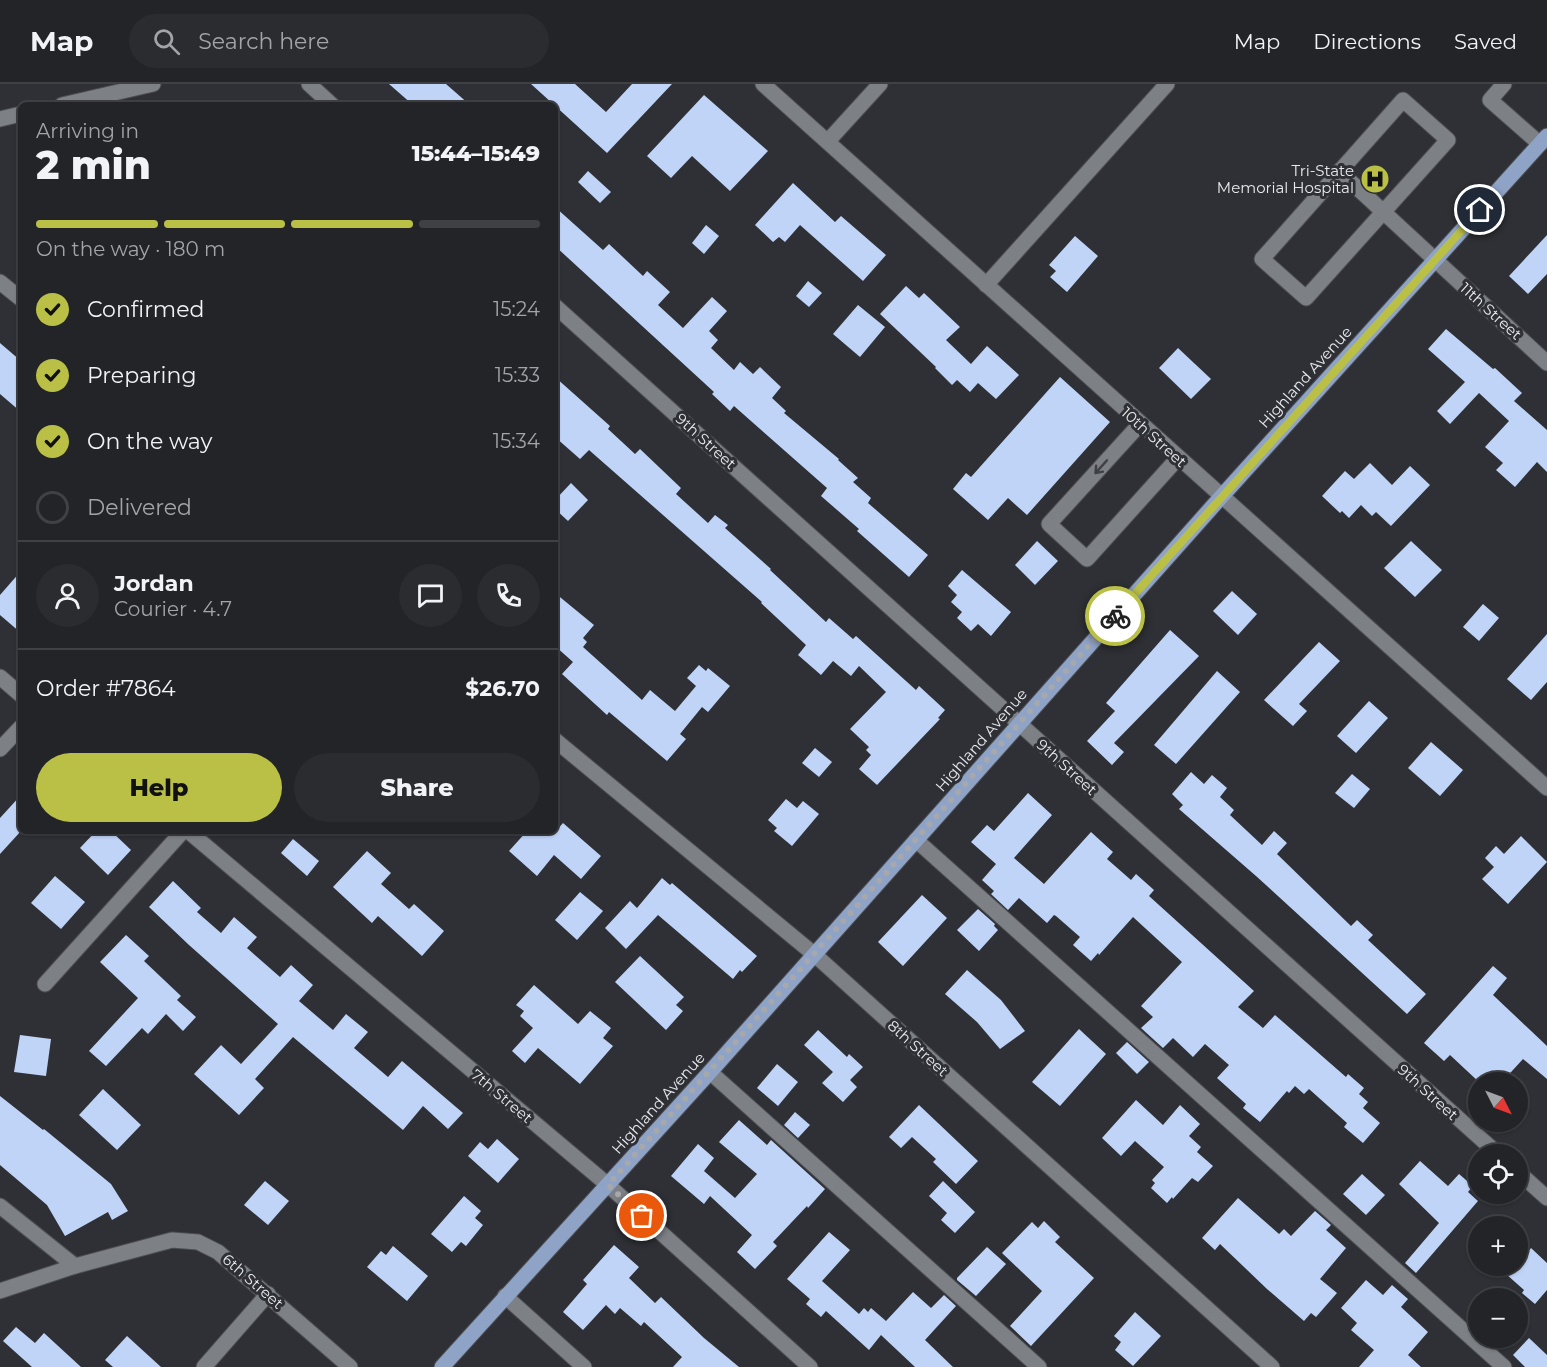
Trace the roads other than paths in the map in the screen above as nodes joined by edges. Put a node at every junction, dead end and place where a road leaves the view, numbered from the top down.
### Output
1 (153, 84) edge
2 (309, 84) edge
3 (763, 84) edge
4 (880, 84) edge
5 (1167, 84) edge
6 (1504, 84) edge
7 (75, 102) edge
8 (329, 102) edge
9 (18, 115) edge
10 (0, 119) edge
11 (1543, 140) edge
12 (828, 141) junction
13 (1339, 171) junction
14 (1384, 213) junction
15 (1435, 260) junction
16 (0, 282) edge
17 (986, 285) junction
18 (18, 297) edge
19 (558, 309) edge
20 (1547, 363) edge
21 (1140, 424) junction
22 (1178, 458) junction
23 (1221, 497) junction
24 (0, 677) edge
25 (18, 692) edge
26 (1019, 723) junction
27 (18, 730) edge
28 (558, 742) edge
29 (0, 749) edge
30 (1547, 788) edge
31 (180, 834) edge
32 (192, 834) edge
33 (916, 840) junction
34 (815, 955) junction
35 (45, 984) dead end
36 (710, 1072) junction
37 (1487, 1144) edge
38 (1528, 1181) edge
39 (608, 1185) junction
40 (1547, 1198) edge
41 (0, 1206) edge
42 (75, 1266) junction
43 (0, 1291) edge
44 (268, 1294) junction
45 (505, 1296) junction
46 (204, 1367) edge
47 (350, 1367) edge
48 (442, 1367) edge
49 (584, 1367) edge
50 (810, 1367) edge
51 (1039, 1367) edge
52 (1272, 1367) edge
53 (1504, 1367) edge

1 - 7 street
2 - 8 street
3 - 12 street, 10th Street
4 - 12 street
5 - 17 street
6 - 11 street
9 - 10 street
11 - 15 main road, Highland Avenue
12 - 17 street, 10th Street
13 - 14 street, 11th Street
13 - 14 street
13 - 14 street
14 - 15 street, 11th Street
15 - 20 street, 11th Street
15 - 23 main road, Highland Avenue
16 - 18 street
17 - 21 street, 10th Street
19 - 26 street, 9th Street
21 - 22 street, 10th Street
21 -> 22 street
22 - 23 street, 10th Street
23 - 26 main road, Highland Avenue
23 - 30 street, 10th Street
24 - 25 street
26 - 33 main road, Highland Avenue
26 - 37 street, 9th Street
27 - 29 street
28 - 34 street, 8th Street
31 - 35 street
32 - 39 street, 7th Street
33 - 34 main road, Highland Avenue
33 - 53 street
34 - 36 main road, Highland Avenue
34 - 52 street, 8th Street
36 - 39 main road, Highland Avenue
36 - 51 street
38 - 40 street
39 - 45 main road, Highland Avenue
39 - 50 street, 7th Street
41 - 42 street
42 - 43 street, 6th Street
42 - 44 street, 6th Street
44 - 46 street
44 - 47 street, 6th Street
45 - 48 main road, Highland Avenue
45 - 49 street

